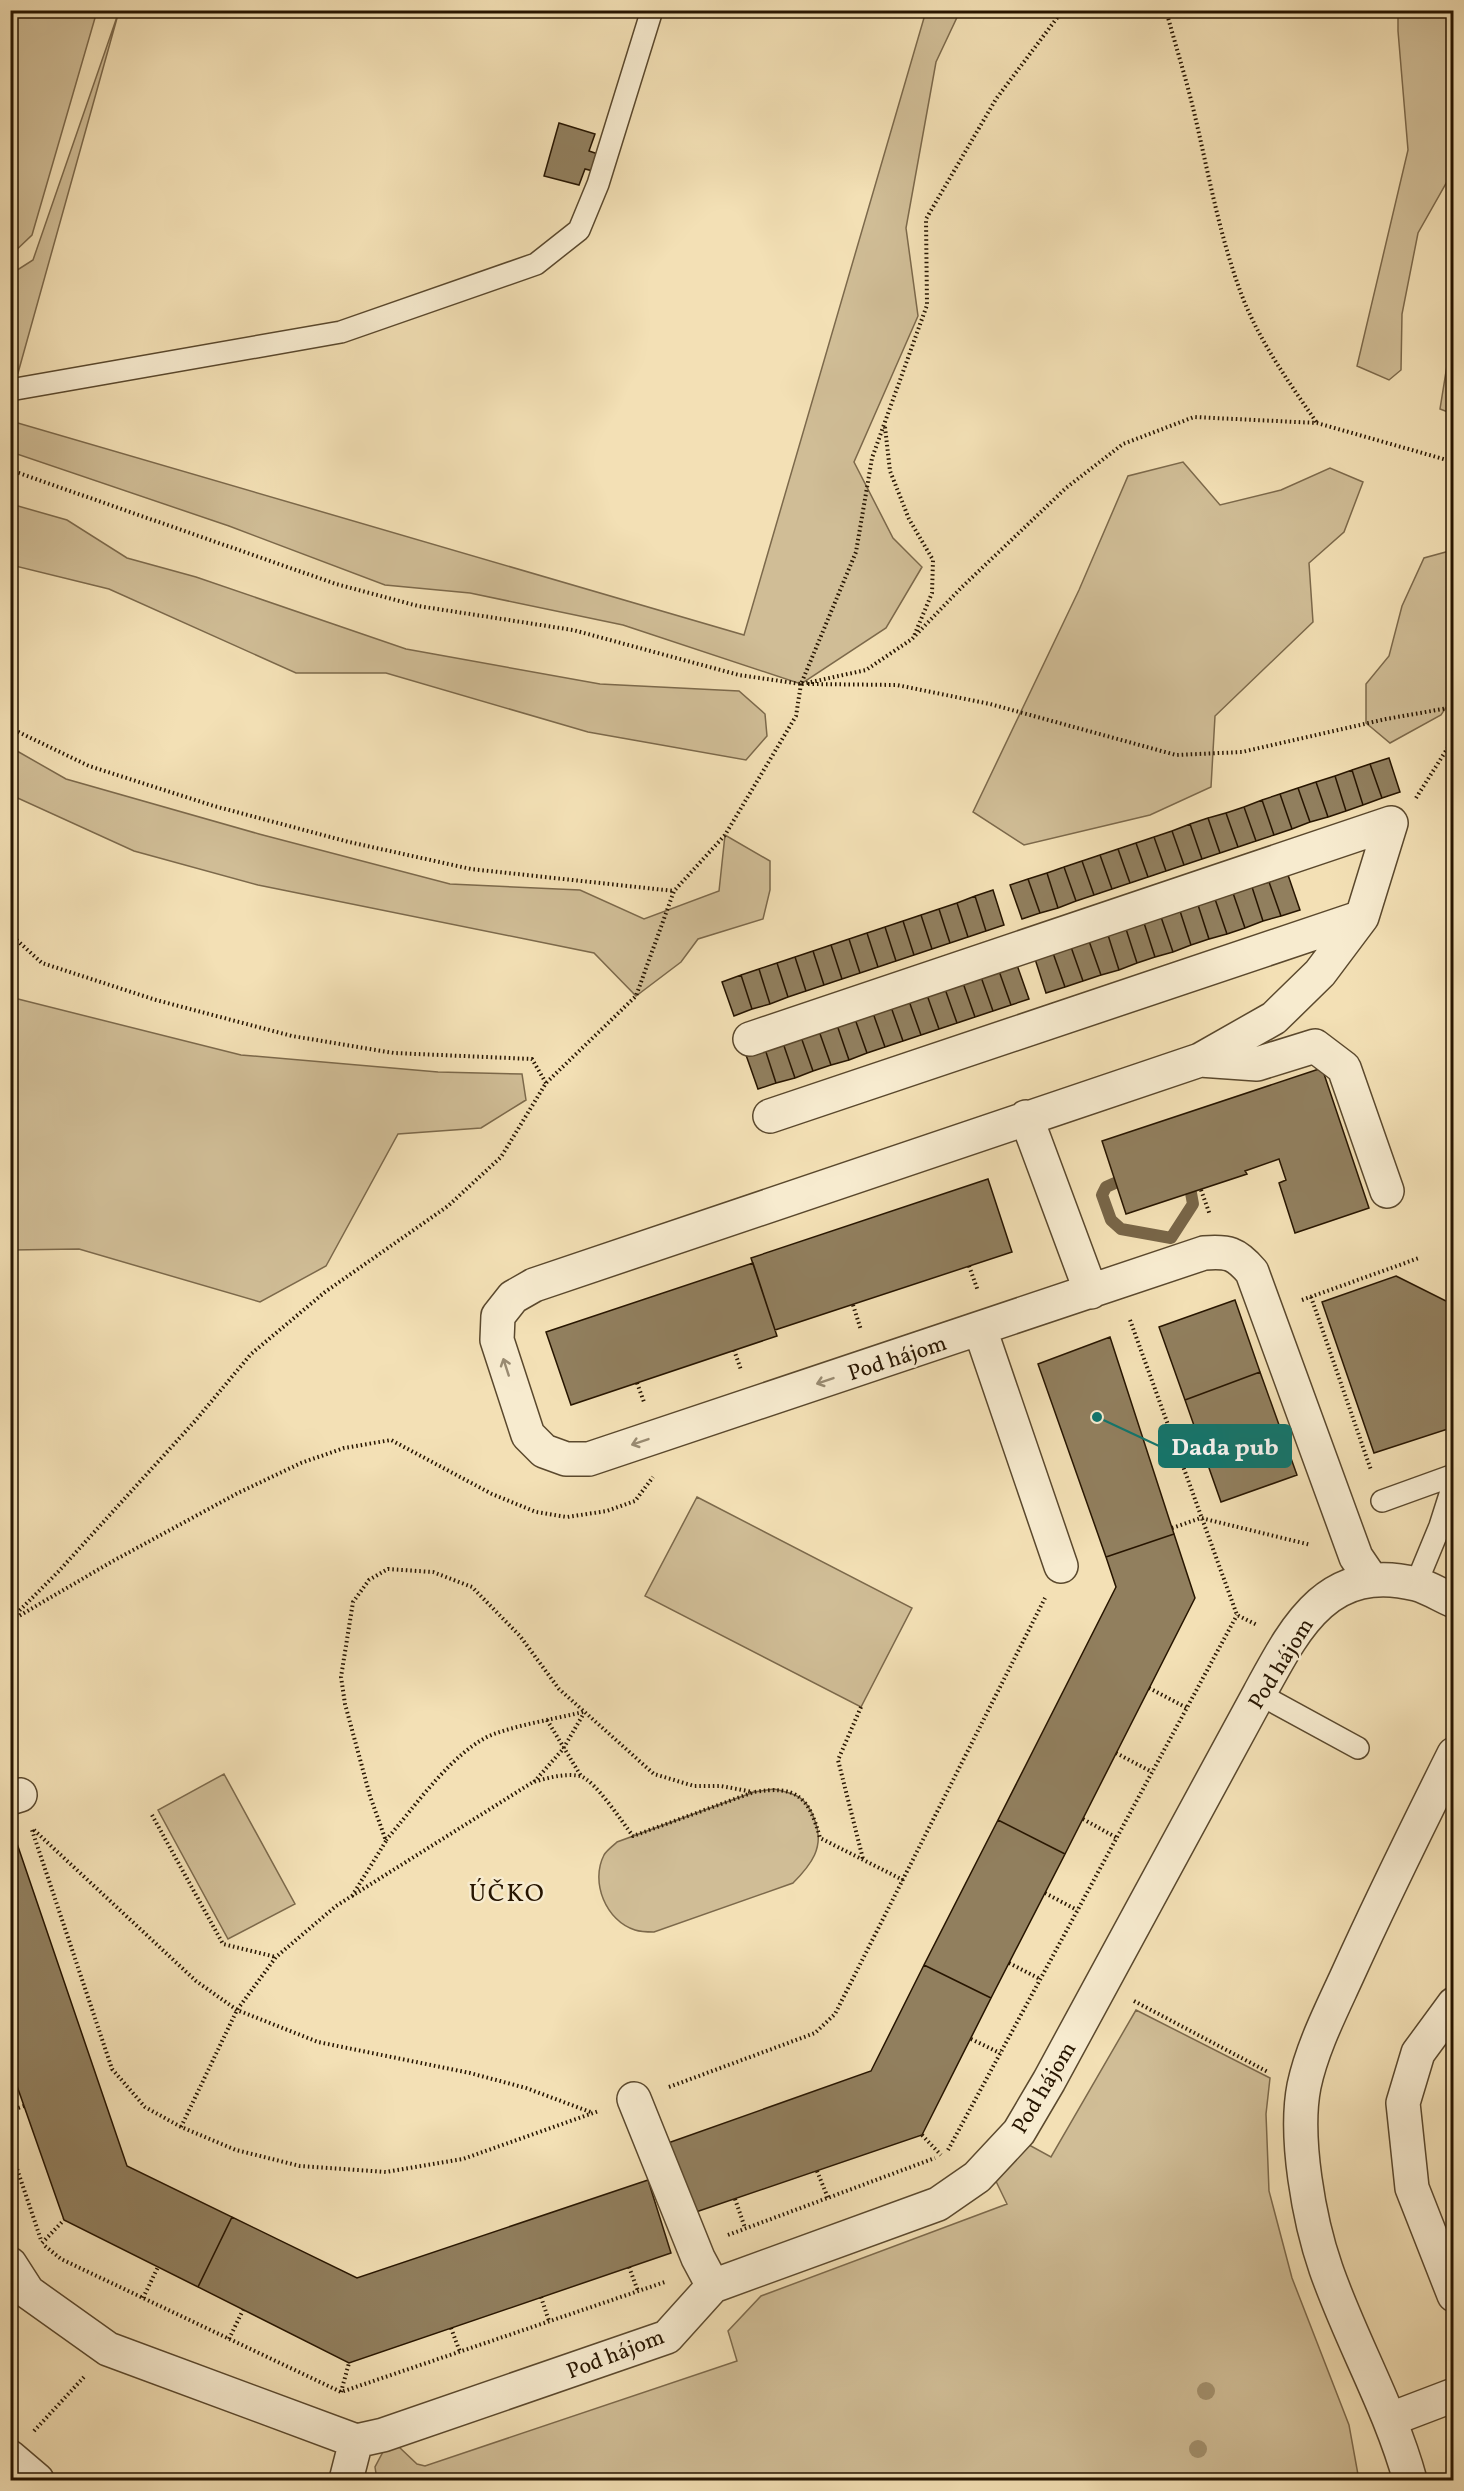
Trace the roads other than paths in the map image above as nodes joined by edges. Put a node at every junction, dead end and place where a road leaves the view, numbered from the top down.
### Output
1 (652, 10) edge
2 (10, 390) edge
3 (1362, 917) junction
4 (750, 1039) dead end
5 (1200, 1060) junction
6 (770, 1116) dead end
7 (1026, 1117) junction
8 (1388, 1191) dead end
9 (1091, 1292) junction
10 (981, 1329) junction
11 (1454, 1475) edge
12 (1454, 1482) edge
13 (1382, 1502) dead end
14 (1060, 1566) road end
15 (1364, 1568) junction
16 (1416, 1584) junction
17 (1454, 1601) edge
18 (1259, 1694) junction
19 (1358, 1748) dead end
20 (1454, 1754) edge
21 (1454, 2004) edge
22 (634, 2099) road end
23 (10, 2264) edge
24 (713, 2286) junction
25 (1454, 2295) edge
26 (1454, 2395) edge
27 (1390, 2419) junction
28 (356, 2441) junction
29 (11, 2457) edge
30 (37, 2481) edge
31 (346, 2481) edge
32 (1410, 2481) edge

1 - 2 lane
3 - 4 street
3 - 5 street
3 - 6 street
5 - 7 street, Pod hájom
5 - 8 street
7 - 9 street
10 -> 7 street, Pod hájom
9 - 10 street, Pod hájom
9 - 15 street, Pod hájom
10 - 14 street
11 - 13 lane
12 - 16 lane
15 - 16 street, Pod hájom
15 - 18 street, Pod hájom
16 - 17 street, Pod hájom
18 - 19 lane
18 - 24 street, Pod hájom
20 - 27 street
21 - 25 street
22 - 24 street
23 - 28 street
24 - 28 street, Pod hájom
26 - 27 street
27 - 32 street
28 - 31 street
29 - 30 street

